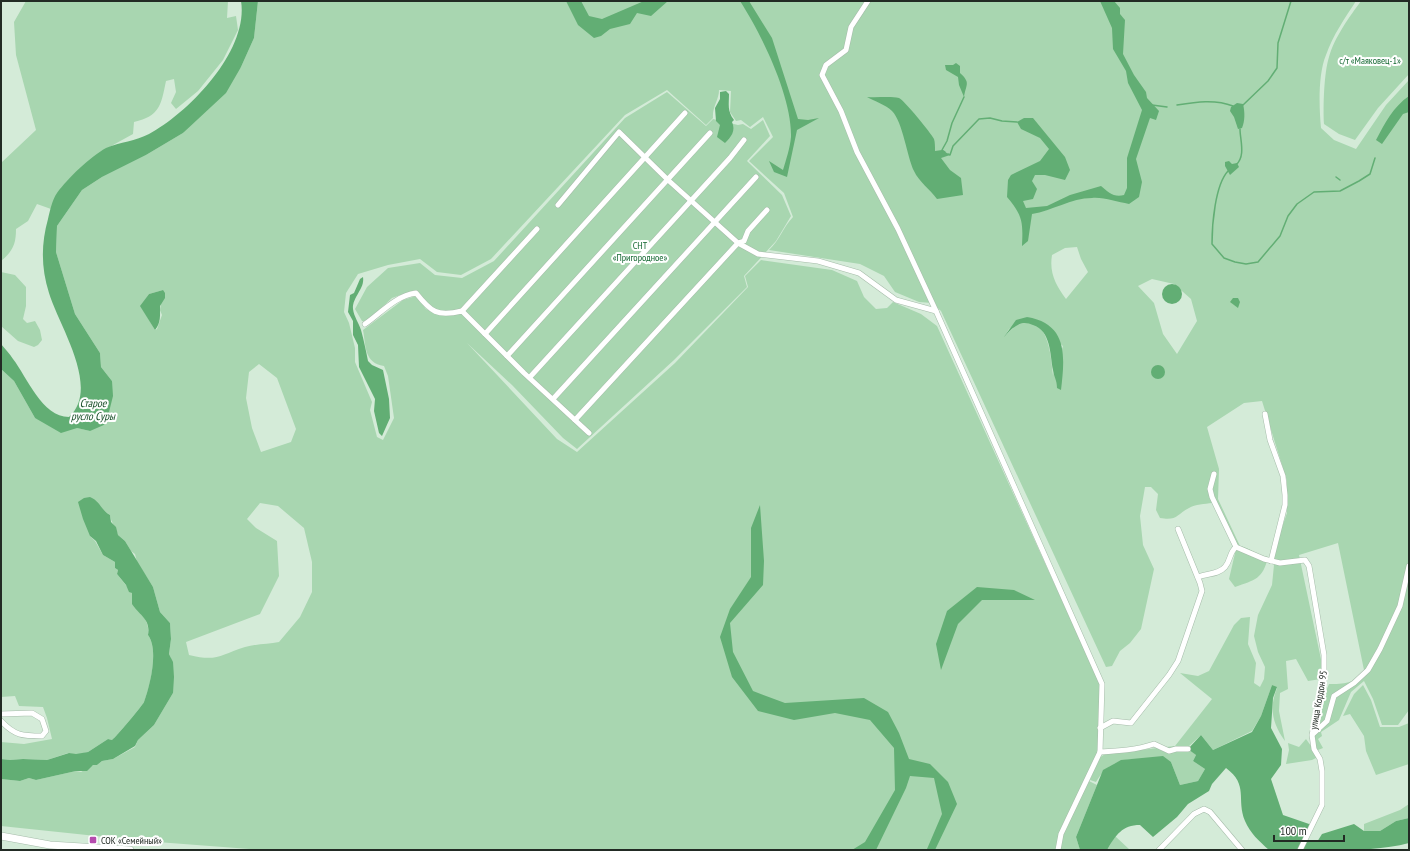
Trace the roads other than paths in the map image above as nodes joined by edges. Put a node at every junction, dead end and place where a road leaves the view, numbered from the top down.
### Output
1 (868, 1) edge
2 (685, 113) dead end
3 (710, 133) dead end
4 (744, 140) dead end
5 (645, 158) junction
6 (756, 177) dead end
7 (668, 180) junction
8 (692, 200) junction
9 (558, 205) dead end
10 (767, 210) dead end
11 (714, 221) junction
12 (537, 229) dead end
13 (738, 243) junction
14 (462, 311) junction
15 (936, 311) junction
16 (365, 324) dead end
17 (485, 334) junction
18 (507, 356) junction
19 (530, 377) junction
20 (553, 398) junction
21 (1265, 414) dead end
22 (575, 420) junction
23 (589, 433) dead end
24 (1214, 474) dead end
25 (1178, 530) dead end
26 (1236, 547) junction
27 (1272, 561) junction
28 (1409, 566) edge
29 (1198, 577) junction
30 (1, 714) edge
31 (1, 721) edge
32 (1100, 728) junction
33 (1312, 735) junction
34 (1188, 749) dead end
35 (1100, 752) junction
36 (1, 836) edge
37 (130, 850) edge
38 (1058, 850) edge
39 (1159, 850) edge
40 (1242, 850) edge
41 (1300, 850) edge

1 - 15 street
2 - 5 street
3 - 7 street
4 - 8 street
5 - 7 street
5 - 9 street
5 - 17 street
6 - 11 street
7 - 8 street
7 - 18 street
8 - 11 street
8 - 19 street
10 - 13 street
11 - 13 street
11 - 20 street
12 - 14 street
13 - 15 street
13 - 22 street
14 - 16 street
14 - 17 street
15 - 32 street
17 - 18 street
18 - 19 street
19 - 20 street
20 - 22 street
21 - 27 street
22 - 23 street
24 - 26 street
25 - 29 street
26 - 27 street
26 - 29 street
27 - 33 street, улица Кордон 95
28 - 33 street
29 - 32 street
30 - 31 street
32 - 35 street
33 - 41 street, улица Кордон 95
34 - 35 street
35 - 38 street
36 - 37 main road
39 - 40 street

